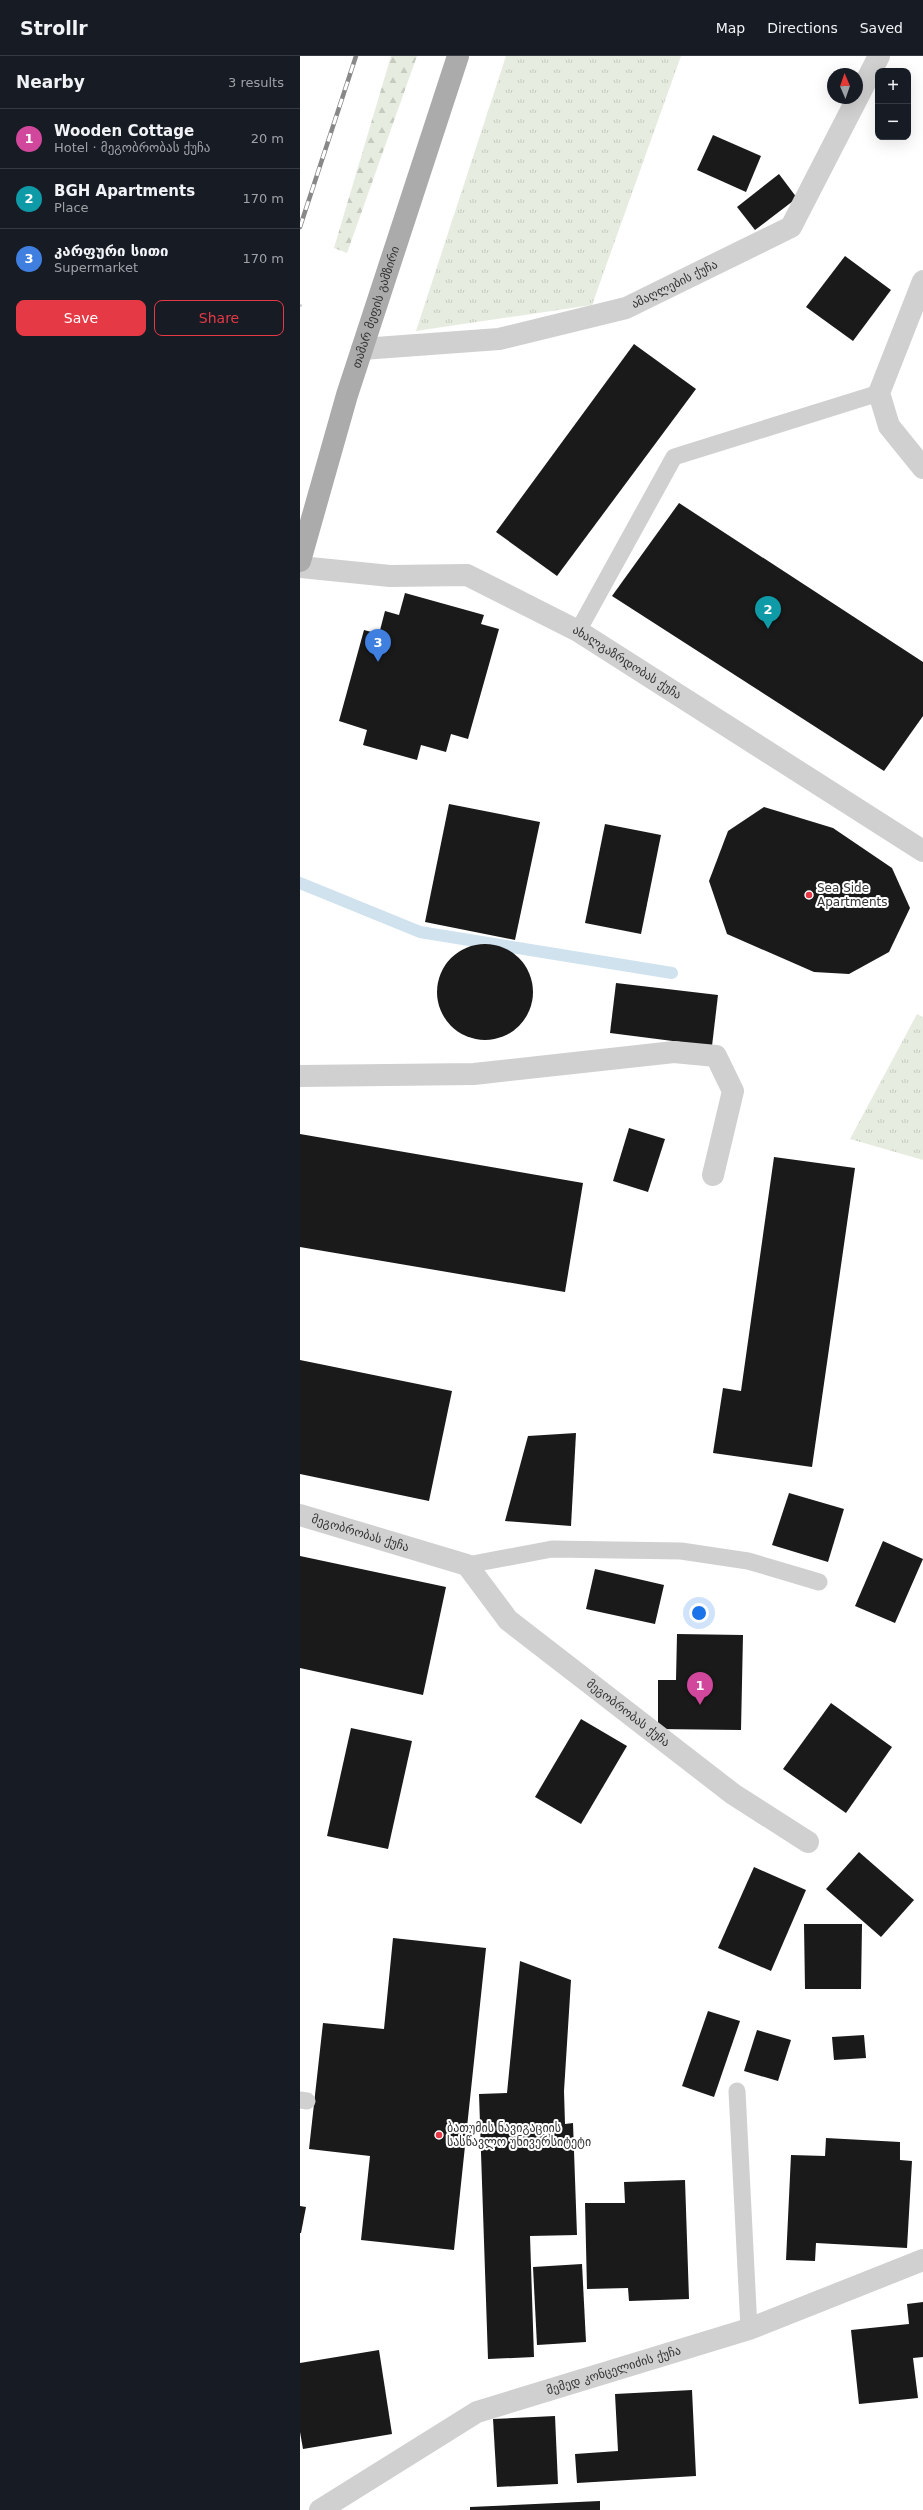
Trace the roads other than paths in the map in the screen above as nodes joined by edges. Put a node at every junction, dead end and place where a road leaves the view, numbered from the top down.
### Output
1 (458, 56) edge
2 (880, 56) edge
3 (923, 281) edge
4 (362, 349) junction
5 (879, 393) junction
6 (923, 468) edge
7 (300, 561) edge
8 (300, 567) edge
9 (578, 631) junction
10 (923, 851) edge
11 (300, 1076) edge
12 (713, 1175) dead end
13 (300, 1515) edge
14 (467, 1565) junction
15 (819, 1582) dead end
16 (808, 1842) dead end
17 (736, 2091) dead end
18 (923, 2260) edge
19 (749, 2329) junction
20 (320, 2510) edge

1 - 4 main road, თამარ მეფის გამზირი
2 - 4 street, ამაღლების ქუჩა
3 - 5 street
4 - 7 main road, თამარ მეფის გამზირი
5 - 6 street
5 - 9 lane
8 - 9 street, ახალგაზრდობას ქუჩა
9 - 10 street, ახალგაზრდობას ქუჩა
11 - 12 street
13 - 14 street, მეგობრობას ქუჩა
14 - 15 lane, მეგობრობას ქუჩა
14 - 16 street, მეგობრობას ქუჩა
17 - 19 lane
18 - 19 street, მემედ კონცელიძის ქუჩა
19 - 20 street, მემედ კონცელიძის ქუჩა

